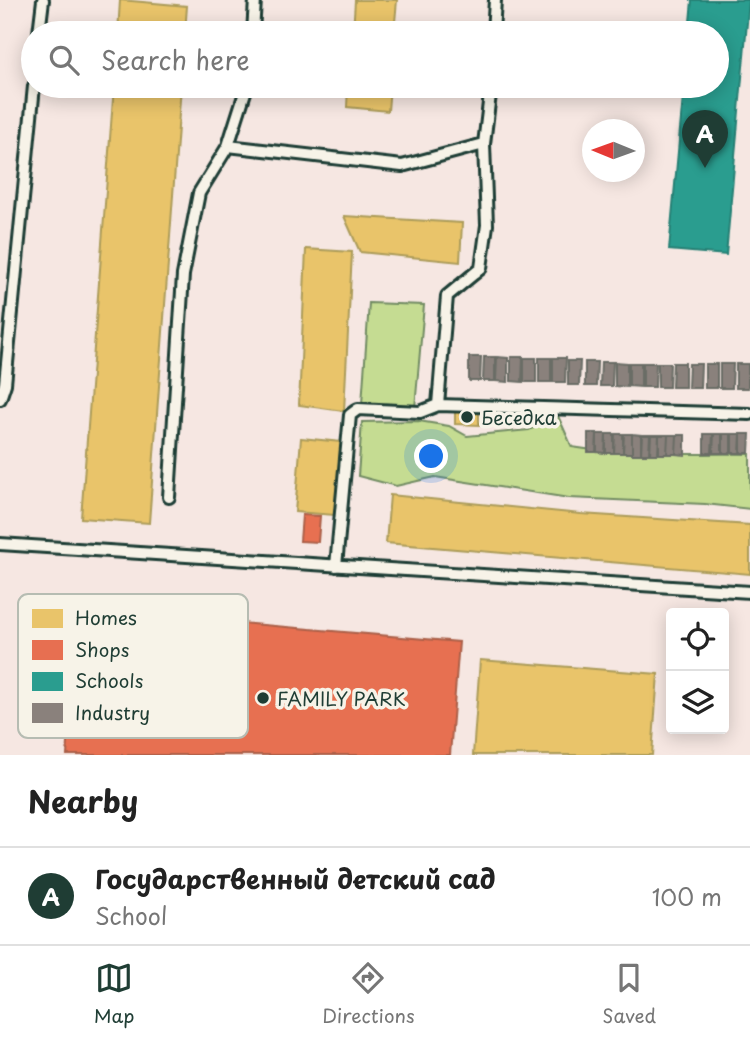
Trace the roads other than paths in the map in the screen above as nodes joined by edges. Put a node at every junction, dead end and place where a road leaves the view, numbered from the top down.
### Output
1 (43, 0) edge
2 (255, 0) edge
3 (495, 0) edge
4 (40, 21) edge
5 (254, 21) edge
6 (494, 21) edge
7 (33, 98) edge
8 (243, 98) edge
9 (490, 98) edge
10 (484, 144) junction
11 (228, 146) junction
12 (0, 399) edge
13 (438, 405) junction
14 (750, 414) edge
15 (169, 497) dead end
16 (0, 544) edge
17 (336, 566) junction
18 (750, 592) edge

1 - 4 lane
2 - 5 lane
3 - 6 lane
7 - 12 lane
8 - 11 lane
9 - 10 lane
10 - 11 lane
10 - 13 lane
11 - 15 lane
13 - 14 lane
13 - 17 lane
16 - 17 lane
17 - 18 lane

